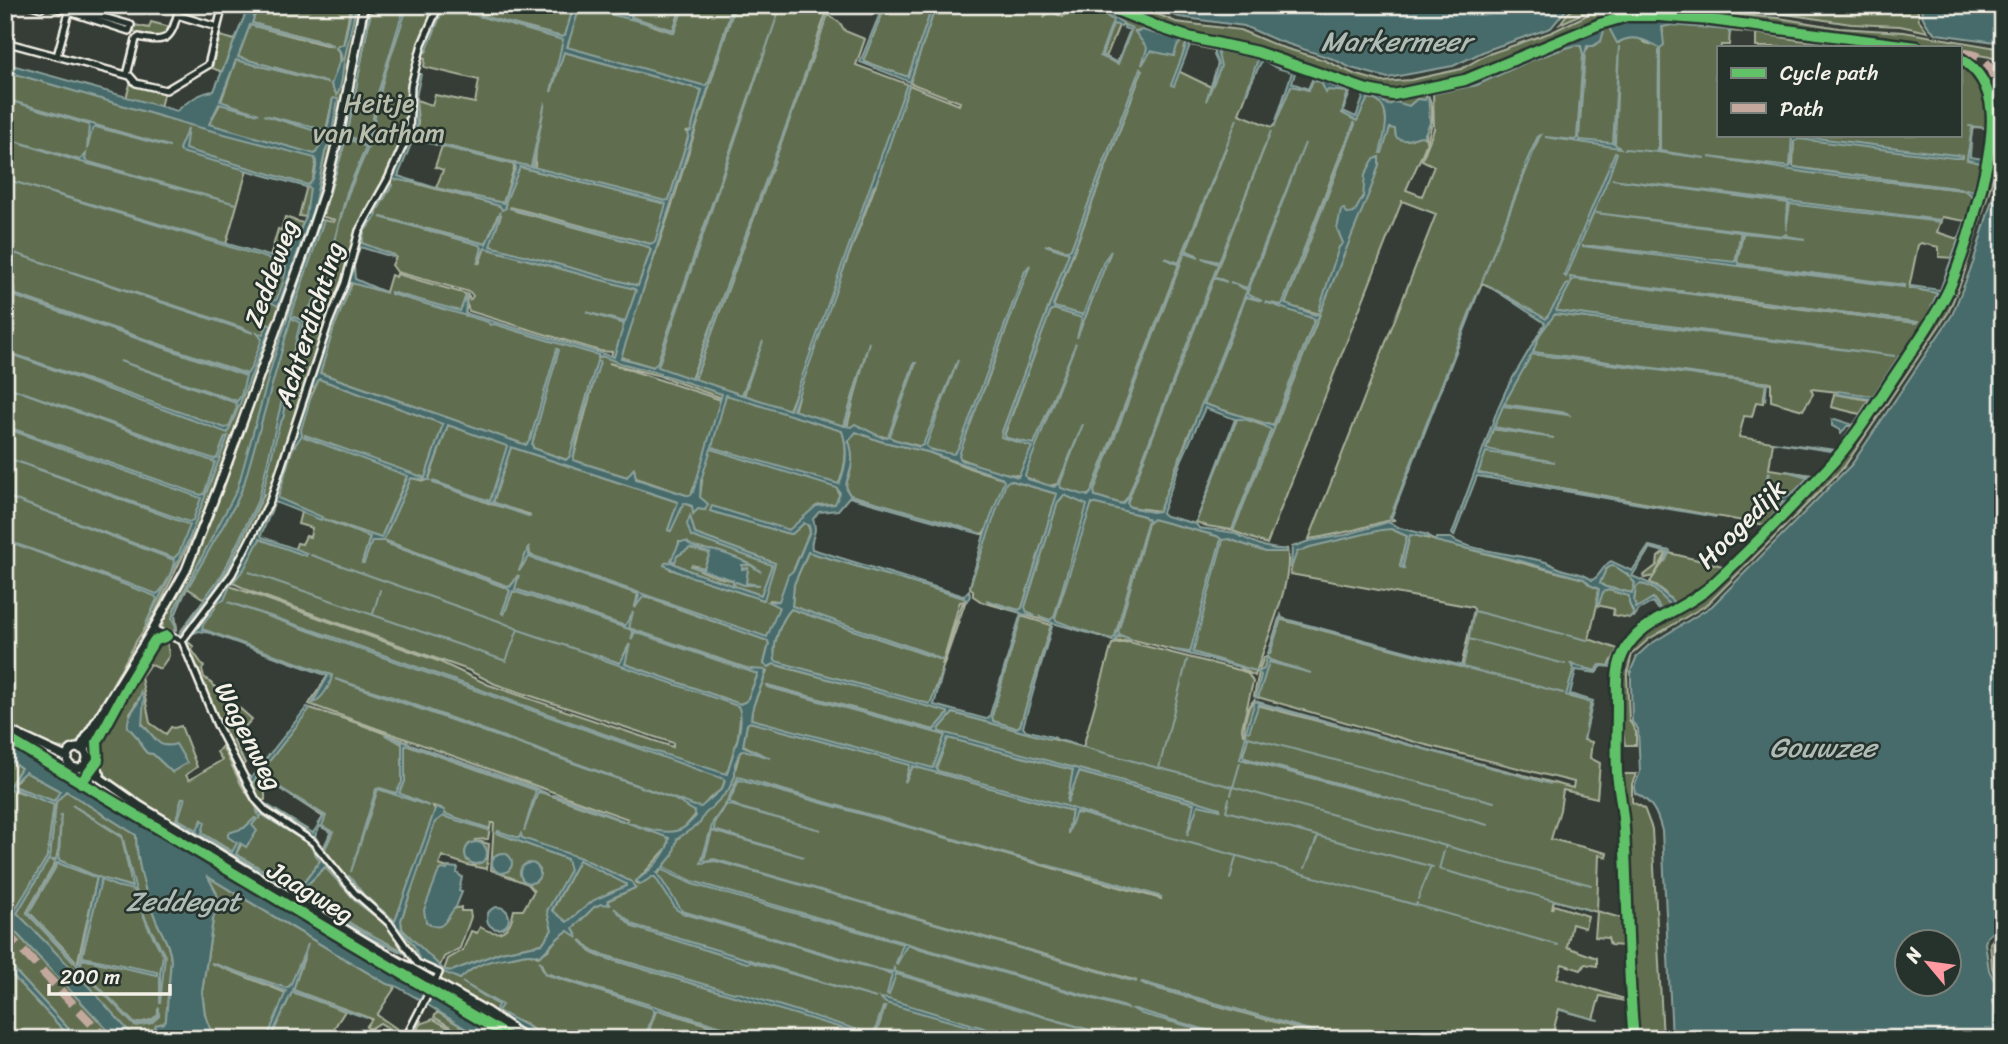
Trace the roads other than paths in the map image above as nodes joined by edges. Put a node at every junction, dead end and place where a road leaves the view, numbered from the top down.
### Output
1 (31, 5) edge
2 (47, 5) edge
3 (180, 5) edge
4 (223, 5) edge
5 (363, 5) edge
6 (439, 5) edge
7 (1104, 5) edge
8 (70, 8) edge
9 (177, 15) junction
10 (85, 16) junction
11 (217, 27) junction
12 (5, 42) edge
13 (1909, 46) edge
14 (57, 56) junction
15 (1962, 60) edge
16 (127, 75) junction
17 (153, 629) junction
18 (182, 641) junction
19 (5, 729) edge
20 (95, 733) junction
21 (82, 750) junction
22 (69, 755) junction
23 (85, 764) junction
24 (100, 774) junction
25 (107, 783) junction
26 (435, 982) junction
27 (405, 1039) edge
28 (528, 1039) edge
29 (1634, 1039) edge

1 - 2 street
2 - 8 street
3 - 9 street
4 - 11 street
5 - 17 main road, Zeddeweg
6 - 18 street, Achterdichting
7 - 13 street
8 - 10 street
8 - 14 street
9 - 11 street
9 - 16 street
10 - 10 street
11 - 16 street
12 - 14 street
14 - 16 street
15 - 29 street, Hoogedijk
17 - 18 street
17 - 20 main road, Zeddeweg
17 - 21 main road, Zeddeweg
18 - 26 street, Wagenweg
19 - 22 main road
20 - 21 main road, Zeddeweg
20 - 24 main road
21 - 22 main road
21 - 23 main road
22 - 23 main road
23 - 24 main road
23 - 25 main road, Jaagweg
24 - 25 main road
25 - 26 main road, Jaagweg
26 - 27 street
26 - 28 main road, Jaagweg

